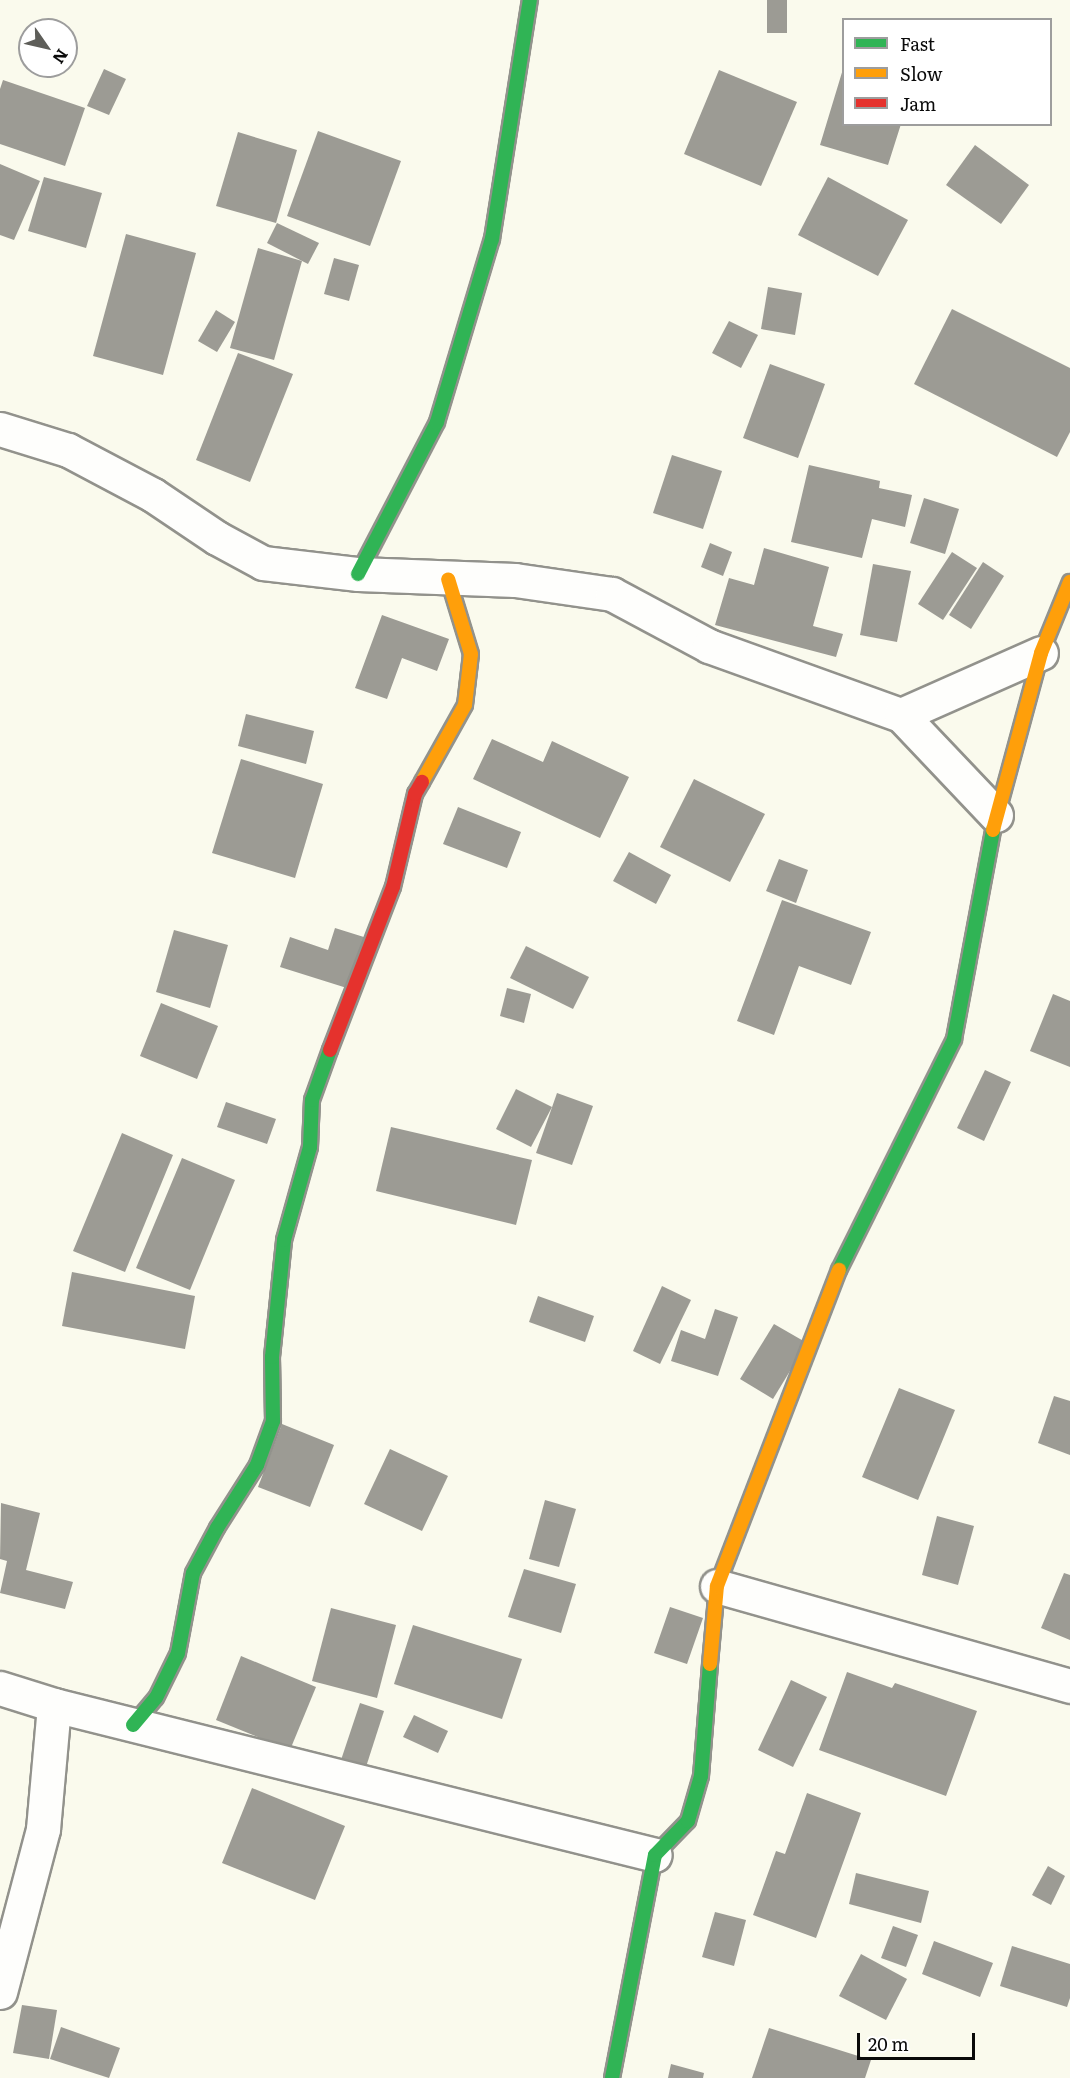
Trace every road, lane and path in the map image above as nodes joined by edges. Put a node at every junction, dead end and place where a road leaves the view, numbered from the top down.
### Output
1 (530, 0) edge
2 (0, 429) edge
3 (358, 574) junction
4 (448, 579) junction
5 (1070, 582) edge
6 (1041, 653) junction
7 (901, 715) junction
8 (996, 815) junction
9 (717, 1586) junction
10 (1070, 1686) edge
11 (0, 1688) edge
12 (54, 1705) junction
13 (133, 1725) junction
14 (656, 1854) junction
15 (0, 1992) edge
16 (612, 2078) edge

1 - 3 street
2 - 3 street
3 - 4 street
4 - 7 street
4 - 13 street
5 - 6 street
6 - 7 street
6 - 8 street
7 - 8 street
8 - 9 street
9 - 10 street
9 - 14 street
11 - 12 street
12 - 13 street
12 - 15 street
13 - 14 street
14 - 16 street

